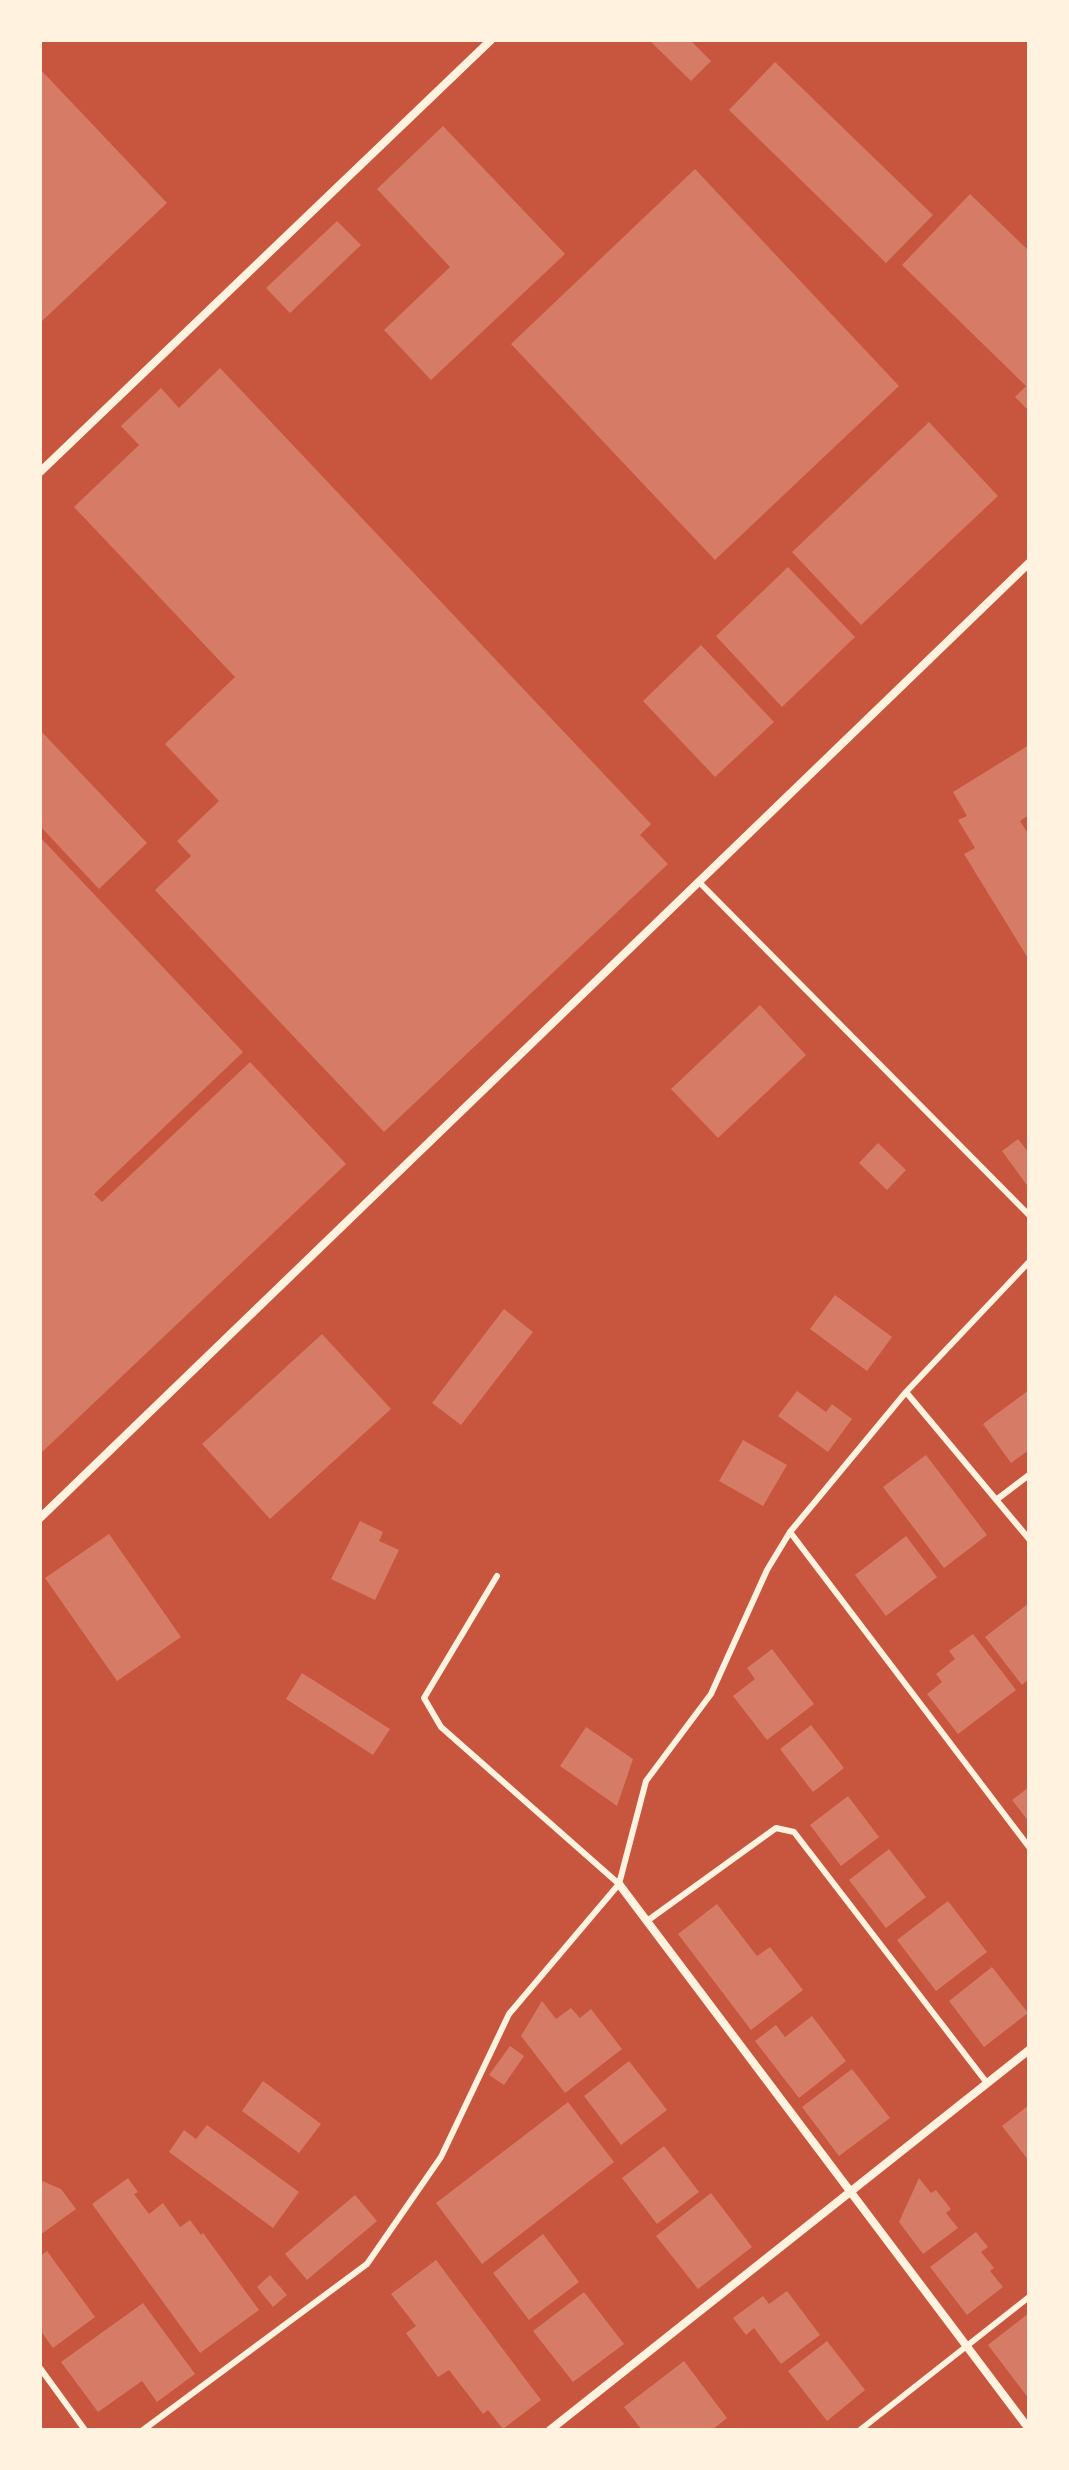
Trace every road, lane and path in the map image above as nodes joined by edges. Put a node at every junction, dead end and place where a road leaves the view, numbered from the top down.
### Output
1 (491, 40) edge
2 (40, 472) edge
3 (1029, 563) edge
4 (700, 883) junction
5 (1029, 1215) edge
6 (1029, 1262) edge
7 (906, 1392) junction
8 (1029, 1475) edge
9 (996, 1500) junction
10 (40, 1518) edge
11 (790, 1532) junction
12 (1029, 1539) edge
13 (497, 1576) dead end
14 (1029, 1847) edge
15 (619, 1884) junction
16 (647, 1921) junction
17 (1029, 2050) edge
18 (987, 2083) junction
19 (849, 2192) junction
20 (1029, 2297) edge
21 (966, 2346) junction
22 (40, 2368) edge
23 (1029, 2429) edge
24 (85, 2430) edge
25 (143, 2430) edge
26 (550, 2430) edge
27 (860, 2430) edge

1 - 2 street
3 - 4 street
4 - 5 lane
4 - 10 street
6 - 7 lane
7 - 9 lane
7 - 11 lane
8 - 9 lane
9 - 12 lane
11 - 14 lane
11 - 15 lane
13 - 15 lane
15 - 16 street
15 - 25 lane
16 - 18 lane
16 - 19 street
17 - 18 street
18 - 19 street
19 - 21 street
19 - 26 street
20 - 21 lane
21 - 23 street
21 - 27 lane
22 - 24 lane

